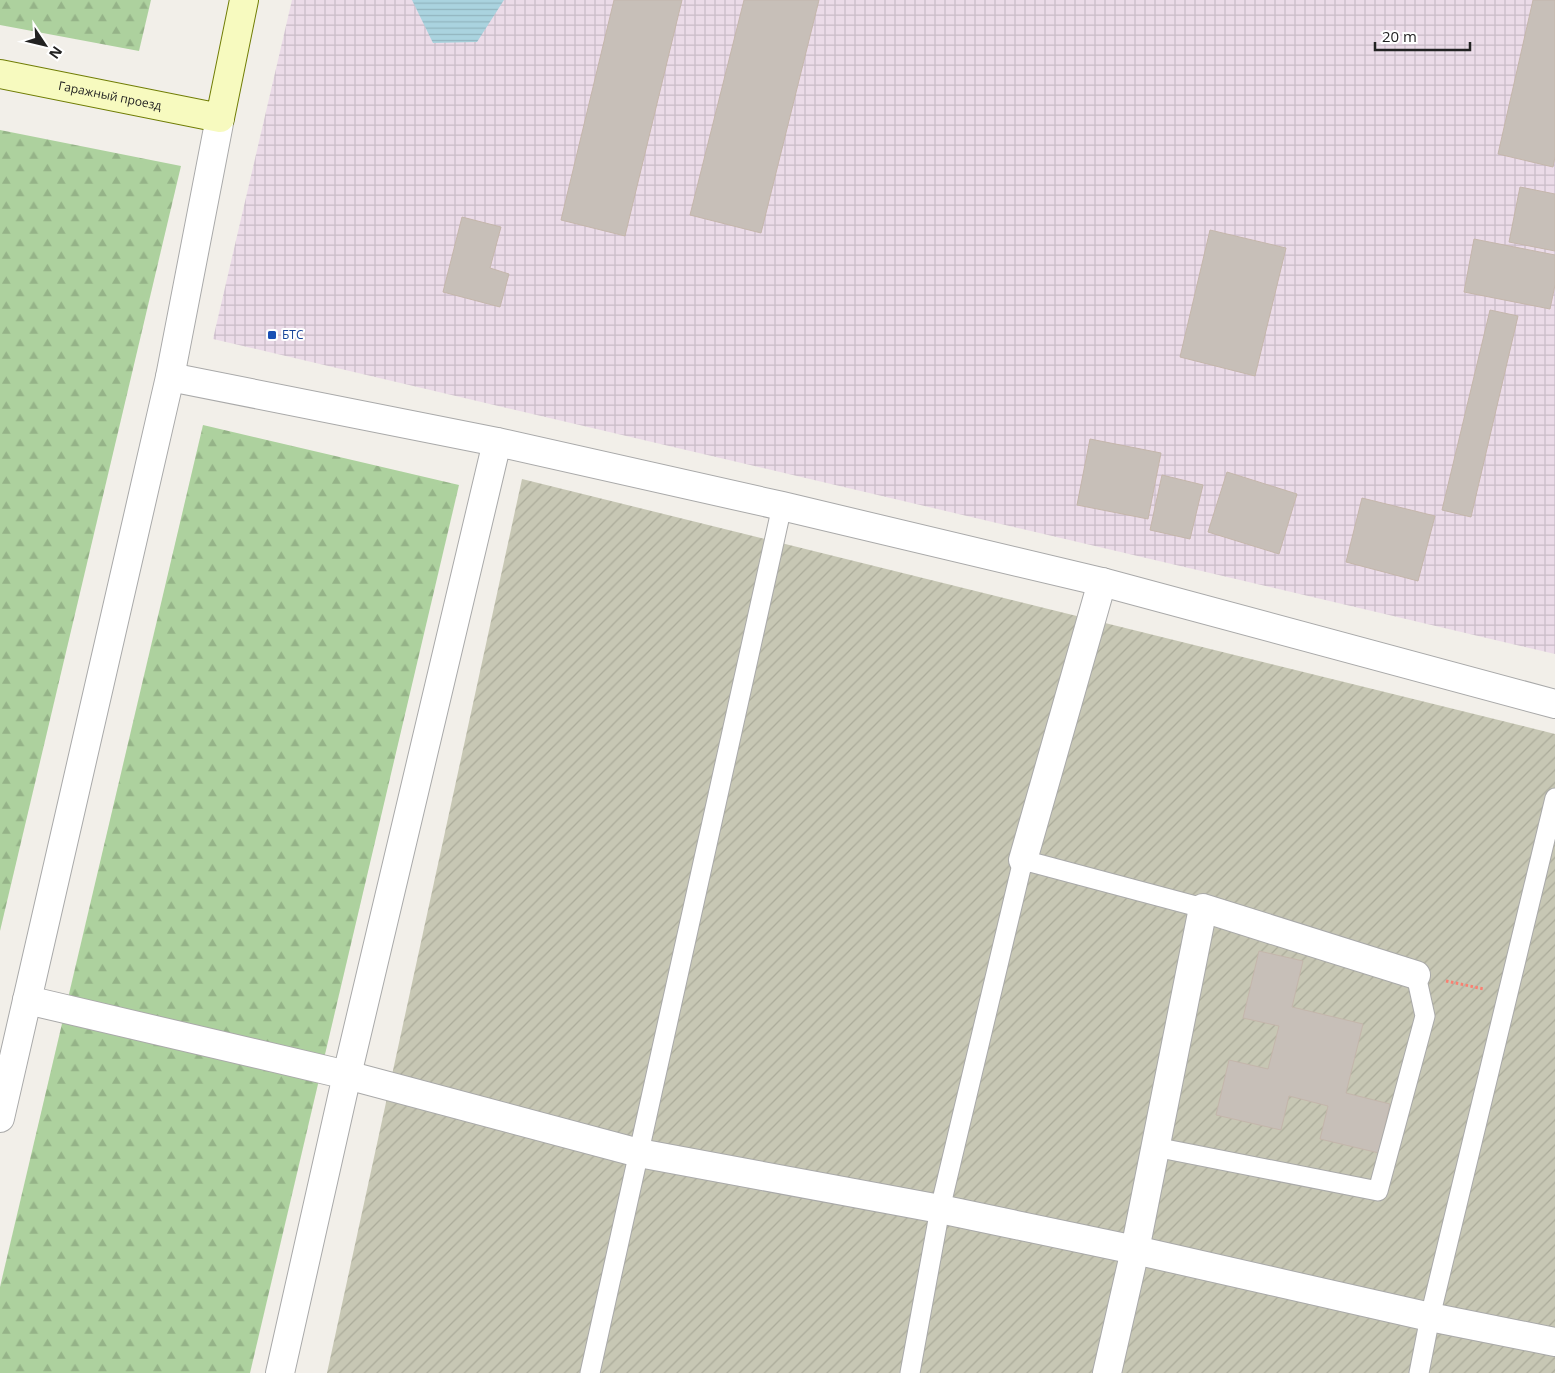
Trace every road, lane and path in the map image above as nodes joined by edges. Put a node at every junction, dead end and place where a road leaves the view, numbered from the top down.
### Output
1 (244, 0) edge
2 (0, 74) edge
3 (220, 118) junction
4 (170, 378) junction
5 (497, 442) junction
6 (782, 506) junction
7 (1102, 582) junction
8 (1555, 704) edge
9 (1555, 798) edge
10 (1023, 860) junction
11 (1548, 862) edge
12 (1203, 908) junction
13 (1416, 975) junction
14 (1509, 994) junction
15 (27, 1000) junction
16 (347, 1074) junction
17 (0, 1118) edge
18 (1155, 1147) junction
19 (639, 1153) junction
20 (940, 1209) junction
21 (1135, 1250) junction
22 (1430, 1317) junction
23 (1555, 1342) edge
24 (280, 1373) edge
25 (590, 1373) edge
26 (910, 1373) edge
27 (1107, 1373) edge
28 (1419, 1373) edge

1 - 3 street
2 - 3 street, Гаражный проезд
3 - 4 street
4 - 5 street
4 - 15 street
5 - 6 street
5 - 16 street
6 - 7 street
6 - 19 lane
7 - 8 street
7 - 10 street
9 - 11 lane
10 - 12 lane
10 - 20 lane
11 - 14 lane
12 - 13 street
12 - 18 street
13 - 14 path
13 - 18 lane
14 - 22 lane
15 - 16 street
15 - 17 street
16 - 19 street
16 - 24 street
18 - 21 street
19 - 20 street
19 - 25 lane
20 - 21 street
20 - 26 lane
21 - 22 street
21 - 27 street
22 - 23 street
22 - 28 lane

